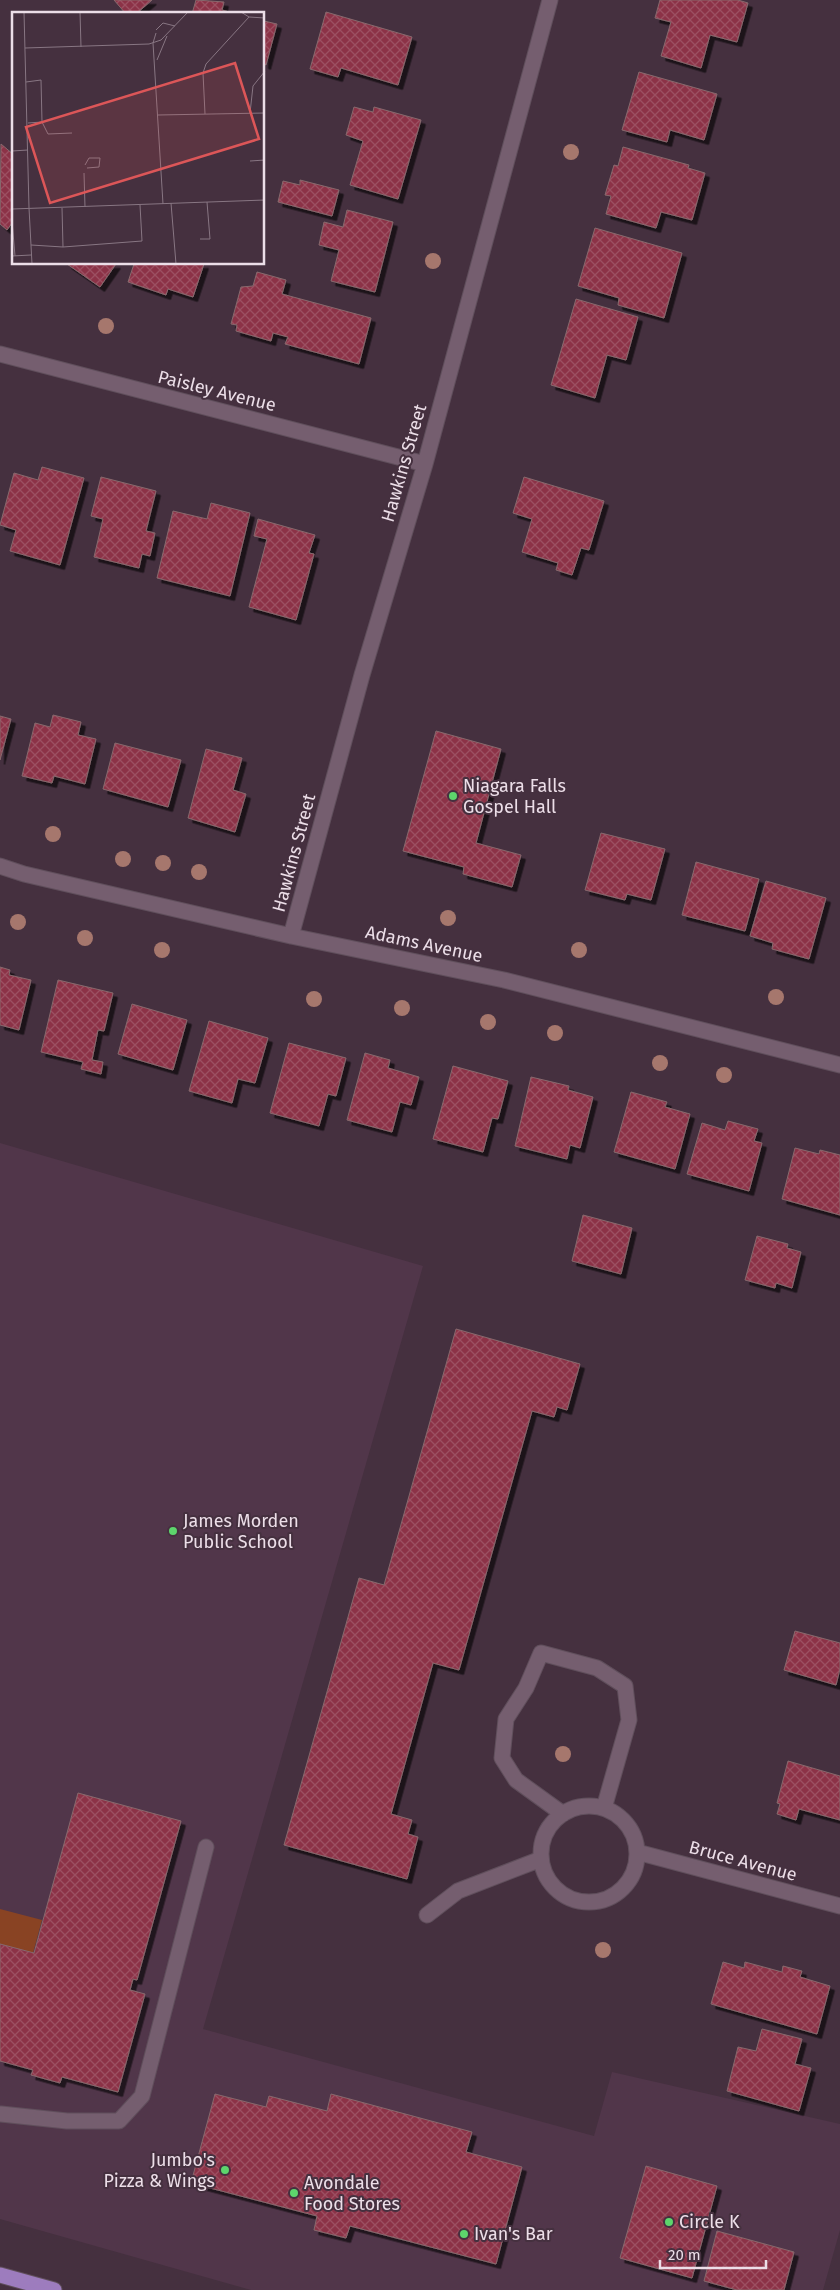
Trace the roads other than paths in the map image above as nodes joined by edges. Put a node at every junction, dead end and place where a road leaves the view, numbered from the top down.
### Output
1 (544, 2) edge
2 (0, 354) edge
3 (424, 464) junction
4 (0, 866) edge
5 (290, 936) junction
6 (840, 1065) edge
7 (604, 1808) junction
8 (563, 1814) junction
9 (206, 1848) dead end
10 (637, 1852) junction
11 (541, 1859) junction
12 (840, 1906) edge
13 (427, 1915) dead end
14 (0, 2115) edge
15 (0, 2275) edge
16 (54, 2290) edge

1 - 3 street, Hawkins Street
2 - 3 street, Paisley Avenue
3 - 5 street, Hawkins Street
4 - 5 street, Adams Avenue
5 - 6 street, Adams Avenue
7 - 8 street
7 - 8 street
7 - 10 street
8 - 11 street
9 - 14 street
10 - 11 street
10 - 12 street, Bruce Avenue
11 - 13 street
15 - 16 main road

